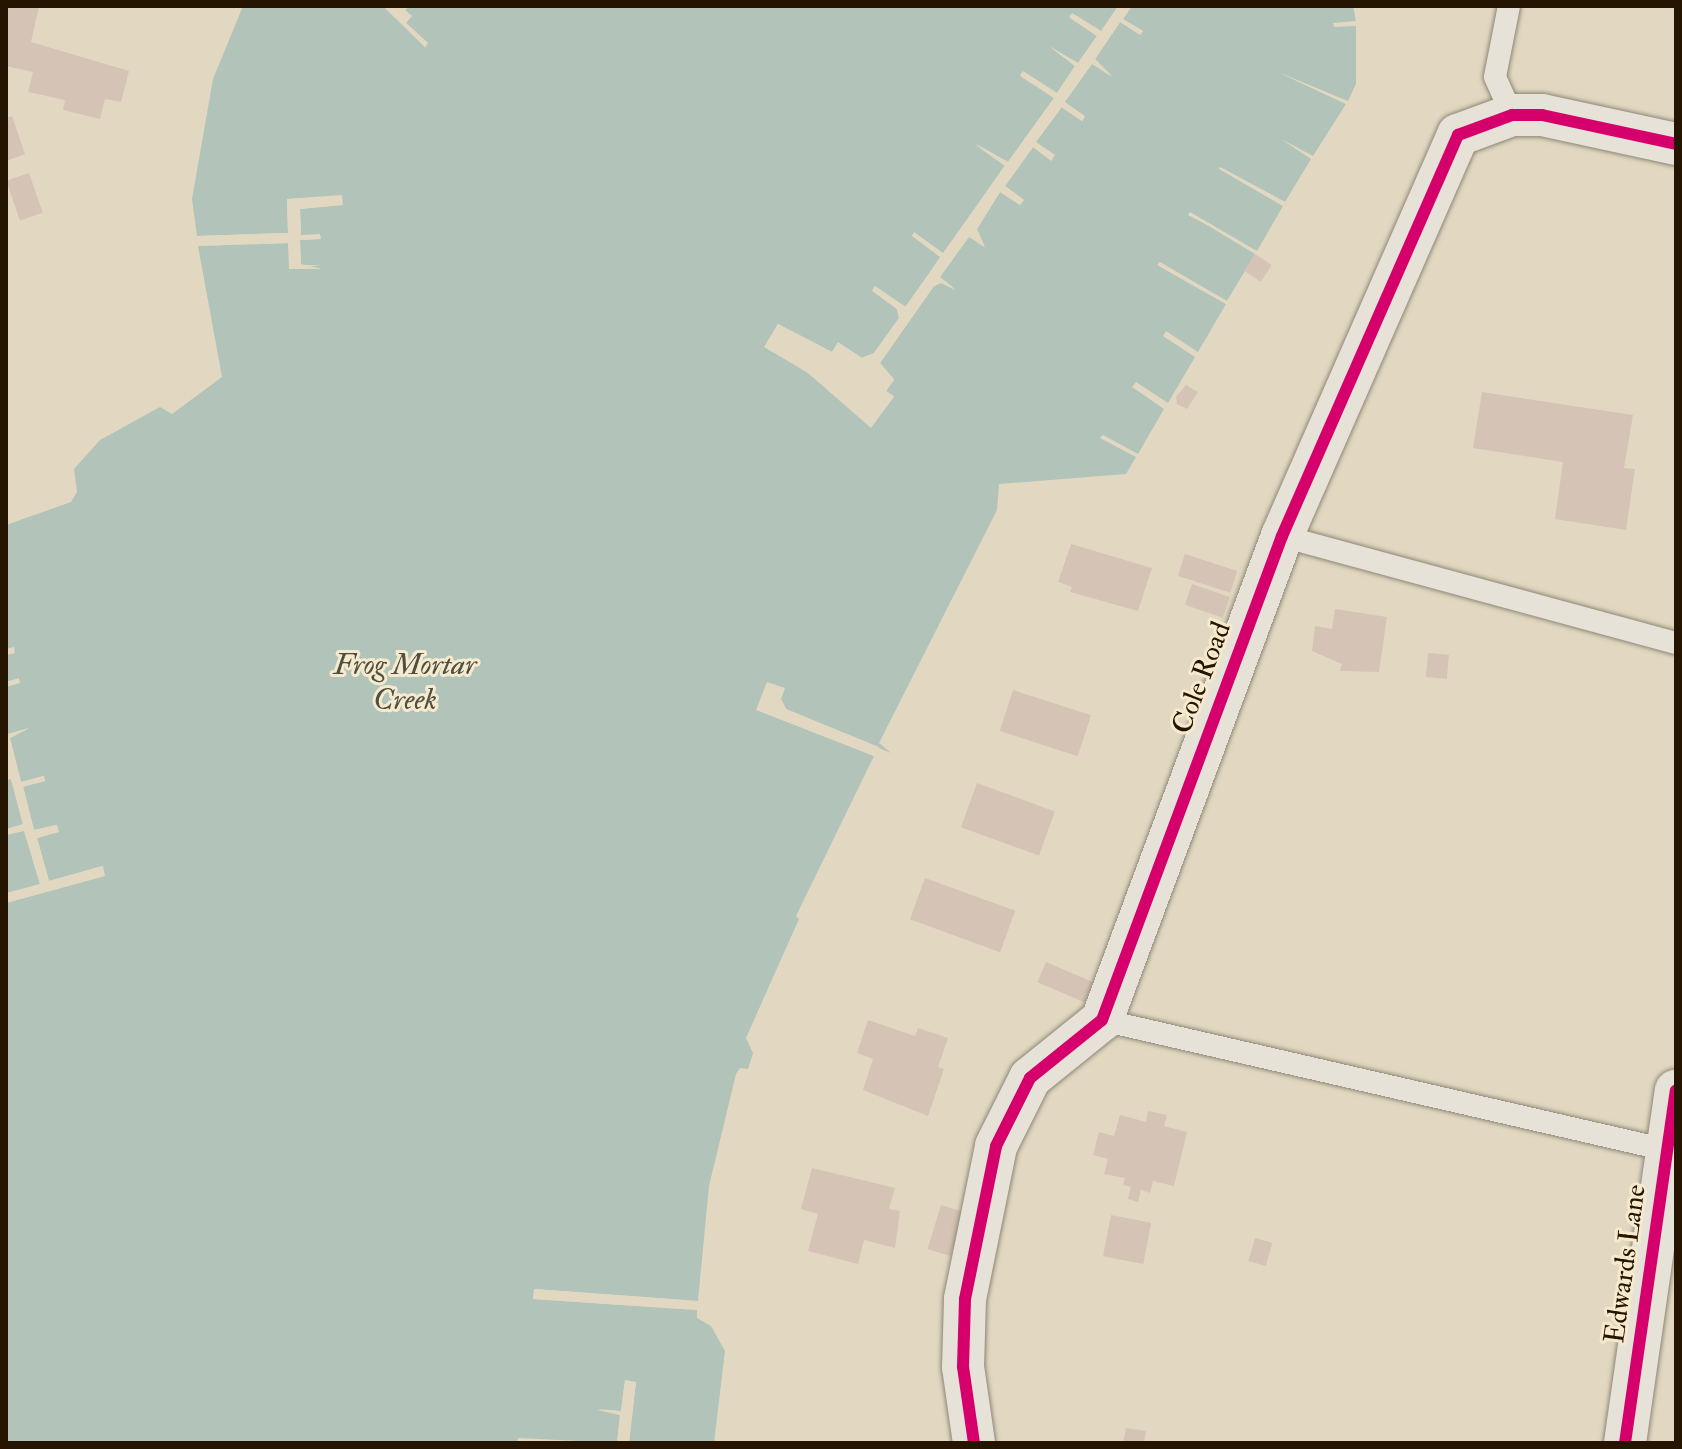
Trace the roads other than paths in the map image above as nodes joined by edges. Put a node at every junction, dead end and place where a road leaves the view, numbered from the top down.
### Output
1 (1509, 6) edge
2 (1512, 115) junction
3 (1676, 144) edge
4 (1282, 536) junction
5 (1676, 643) edge
6 (1102, 1020) junction
7 (1676, 1091) edge
8 (1667, 1150) junction
9 (974, 1443) edge
10 (1625, 1443) edge

1 - 2 lane
2 - 3 street, Cole Road
2 - 4 street, Cole Road
4 - 5 lane
4 - 6 street, Cole Road
6 - 8 lane
6 - 9 street
7 - 8 street, Edwards Lane
8 - 10 street, Edwards Lane

